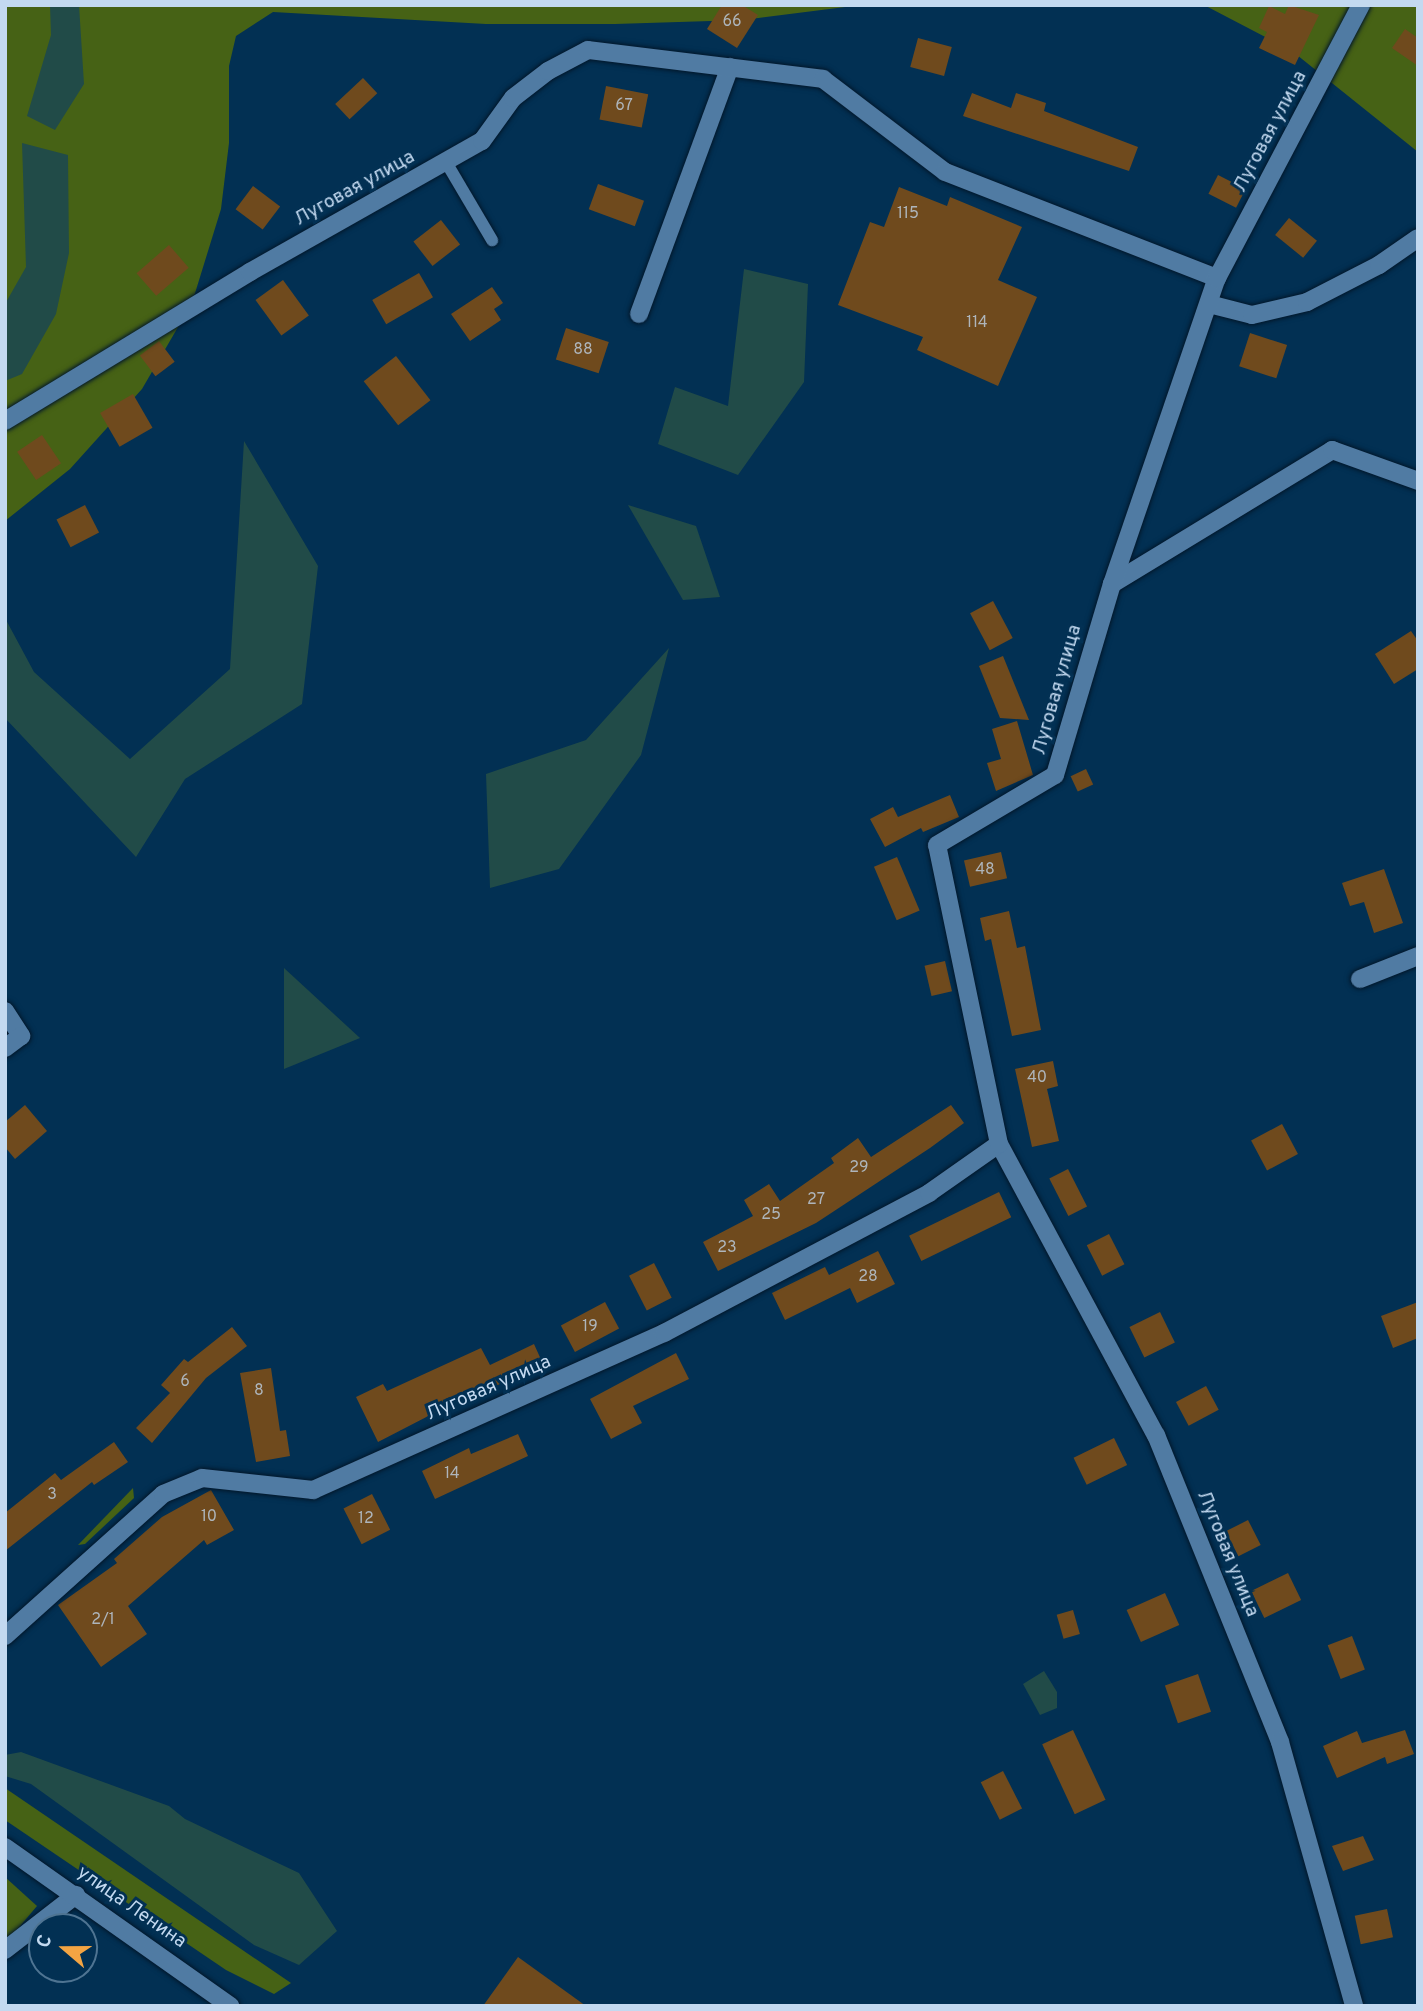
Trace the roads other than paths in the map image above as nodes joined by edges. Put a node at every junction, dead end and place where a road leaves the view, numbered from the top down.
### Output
1 (1361, 5) edge
2 (730, 68) junction
3 (446, 162) junction
4 (1418, 238) edge
5 (492, 240) dead end
6 (1217, 278) junction
7 (1209, 304) junction
8 (639, 314) dead end
9 (5, 421) edge
10 (1417, 482) edge
11 (1112, 584) junction
12 (1418, 956) edge
13 (1360, 979) dead end
14 (5, 1011) edge
15 (5, 1048) edge
16 (999, 1144) junction
17 (5, 1636) edge
18 (5, 1847) edge
19 (76, 1895) junction
20 (5, 1950) edge
21 (230, 2006) edge
22 (1354, 2006) edge

1 - 6 street, Луговая улица
2 - 3 street, Луговая улица
2 - 6 street, Луговая улица
2 - 8 street
3 - 5 lane
3 - 9 street, Луговая улица
4 - 7 street
6 - 7 street, Луговая улица
7 - 11 street, Луговая улица
10 - 11 street
11 - 16 street, Луговая улица
12 - 13 street
14 - 15 street
16 - 17 street, Луговая улица
16 - 22 street, Луговая улица
18 - 19 street, улица Ленина
19 - 20 street
19 - 21 street, улица Ленина

